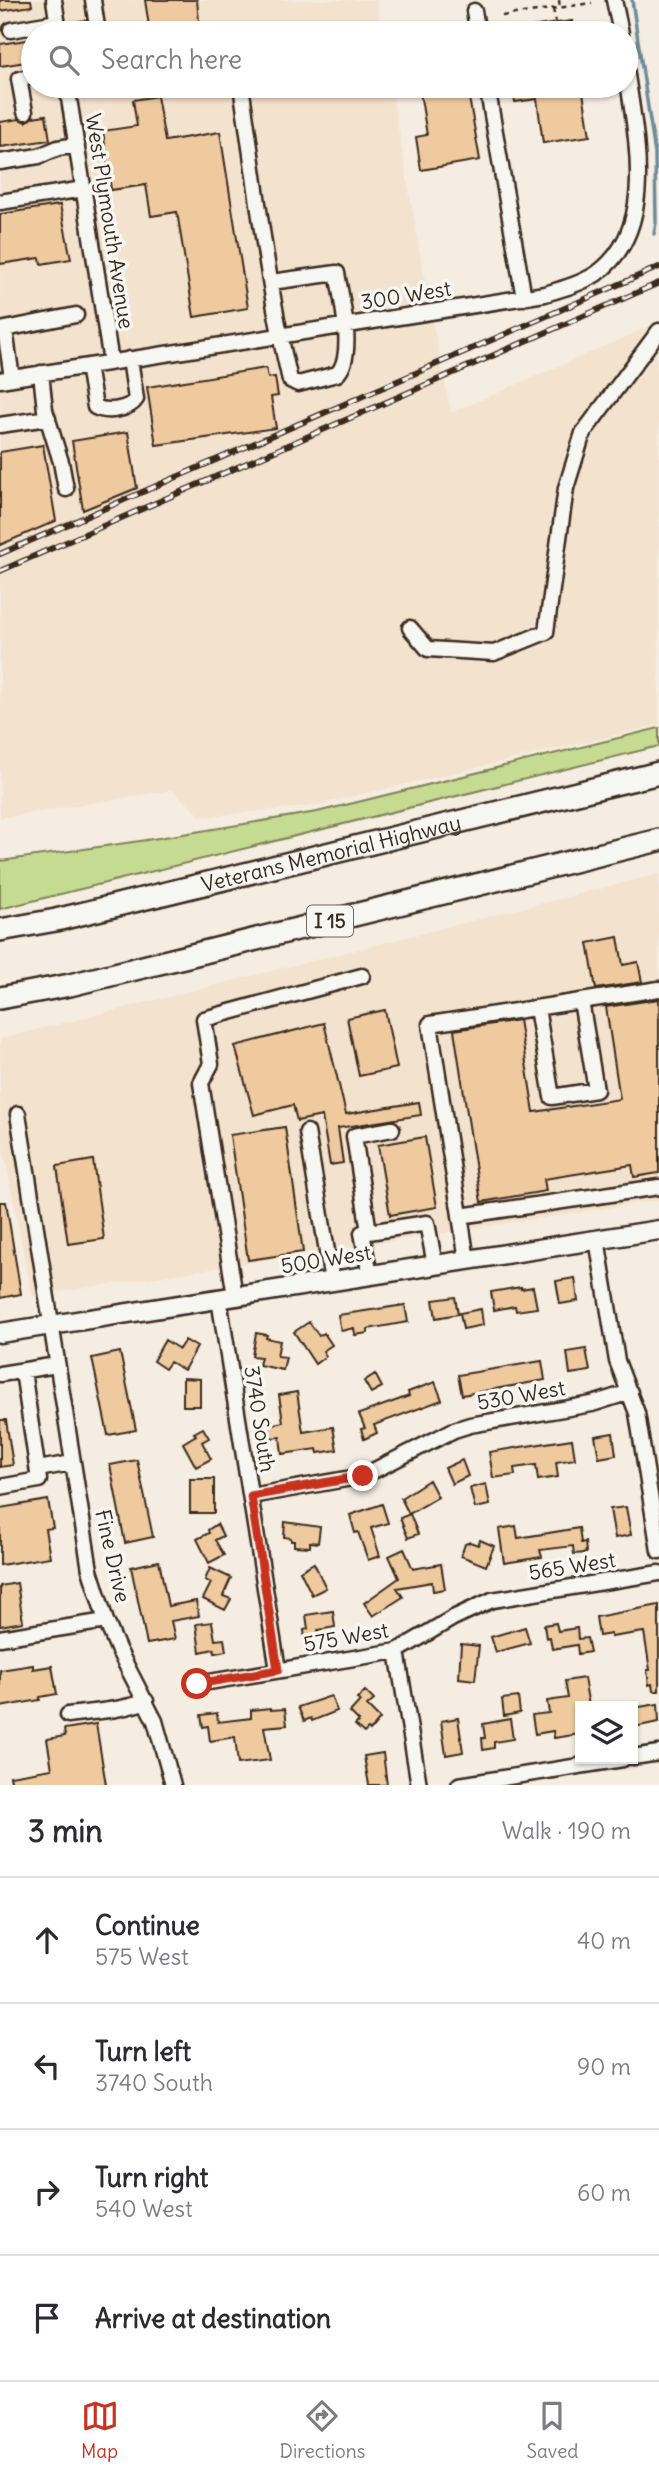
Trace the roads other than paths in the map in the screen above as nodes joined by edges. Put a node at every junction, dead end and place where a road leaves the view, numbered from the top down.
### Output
1 (54, 0) edge
2 (93, 0) edge
3 (614, 0) edge
4 (474, 11) dead end
5 (58, 21) edge
6 (96, 21) edge
7 (476, 21) edge
8 (618, 21) edge
9 (11, 30) dead end
10 (21, 30) edge
11 (22, 98) edge
12 (69, 98) edge
13 (243, 98) edge
14 (489, 98) edge
15 (630, 98) edge
16 (25, 112) dead end
17 (77, 145) junction
18 (0, 162) edge
19 (84, 189) junction
20 (0, 202) edge
21 (271, 282) junction
22 (524, 298) junction
23 (76, 315) dead end
24 (346, 325) junction
25 (3, 330) edge
26 (659, 331) edge
27 (279, 336) junction
28 (130, 359) junction
29 (111, 362) junction
30 (88, 366) junction
31 (41, 373) junction
32 (6, 379) edge
33 (48, 418) junction
34 (0, 425) edge
35 (66, 489) dead end
36 (410, 628) dead end
37 (659, 773) edge
38 (659, 840) edge
39 (0, 930) edge
40 (362, 976) dead end
41 (659, 989) edge
42 (0, 998) edge
43 (581, 1001) junction
44 (537, 1008) junction
45 (18, 1114) dead end
46 (392, 1129) dead end
47 (307, 1132) dead end
48 (659, 1187) edge
49 (460, 1216) junction
50 (659, 1230) edge
51 (369, 1232) junction
52 (597, 1239) junction
53 (467, 1260) junction
54 (435, 1265) junction
55 (370, 1275) junction
56 (332, 1281) junction
57 (227, 1297) junction
58 (50, 1325) junction
59 (0, 1333) edge
60 (57, 1365) junction
61 (23, 1371) junction
62 (0, 1374) edge
63 (630, 1392) junction
64 (72, 1463) junction
65 (38, 1469) junction
66 (0, 1487) edge
67 (251, 1496) junction
68 (659, 1551) edge
69 (659, 1573) edge
70 (492, 1600) joint
71 (106, 1621) junction
72 (0, 1638) edge
73 (397, 1651) junction
74 (278, 1670) junction
75 (197, 1684) dead end
76 (146, 1701) junction
77 (68, 1715) dead end
78 (659, 1753) edge
79 (638, 1756) edge
80 (591, 1764) edge
81 (173, 1785) edge
82 (419, 1785) edge
83 (459, 1785) edge

1 - 5 street
2 - 6 street
3 - 8 street
4 - 7 street
9 - 10 street
11 - 16 street
12 - 17 street, West Plymouth Avenue
13 - 21 street
14 - 22 street
15 - 22 street, 300 West
17 - 18 street
17 - 19 street, West Plymouth Avenue
19 - 20 street
19 - 29 street, West Plymouth Avenue
21 - 24 street
21 - 27 street
22 - 24 street, 300 West
23 - 25 street
24 - 27 street, 300 West
24 - 27 street
25 - 32 street
26 - 36 street
27 - 28 street, 300 West
28 - 29 street, 300 West
28 - 30 street
29 - 30 street, 300 West
30 - 31 street, 300 West
31 - 32 street, 300 West
31 - 33 street
33 - 34 street
33 - 35 street
37 - 39 highway, Veterans Memorial Highway
38 - 42 highway, I 15
40 - 57 street, 3740 South
41 - 43 street
43 - 44 street
43 - 44 street
44 - 49 street
45 - 58 street, Fine Drive
46 - 51 street
47 - 56 street
48 - 49 street
49 - 53 street
50 - 52 main road, 500 West
51 - 54 street
51 - 55 street
52 - 53 main road, 500 West
52 - 63 street
53 - 54 main road, 500 West
54 - 55 main road, 500 West
55 - 56 main road, 500 West
56 - 57 main road, 500 West
57 - 58 main road, 500 West
57 - 67 street, 3740 South
58 - 59 main road, 500 West
58 - 60 street, Fine Drive
60 - 61 street
60 - 64 street, Fine Drive
61 - 62 street
61 - 65 street
63 - 67 street, 530 West
63 - 68 street
64 - 65 street
64 - 71 street, Fine Drive
65 - 66 street
67 - 74 street, 3740 South
69 - 70 street, 565 West
70 - 73 street, 575 West
71 - 72 street
71 - 76 street, Fine Drive
73 - 74 street, 575 West
73 - 82 street
74 - 75 street, 575 West
76 - 77 street
76 - 81 street, Fine Drive
78 - 79 street
80 - 83 street

